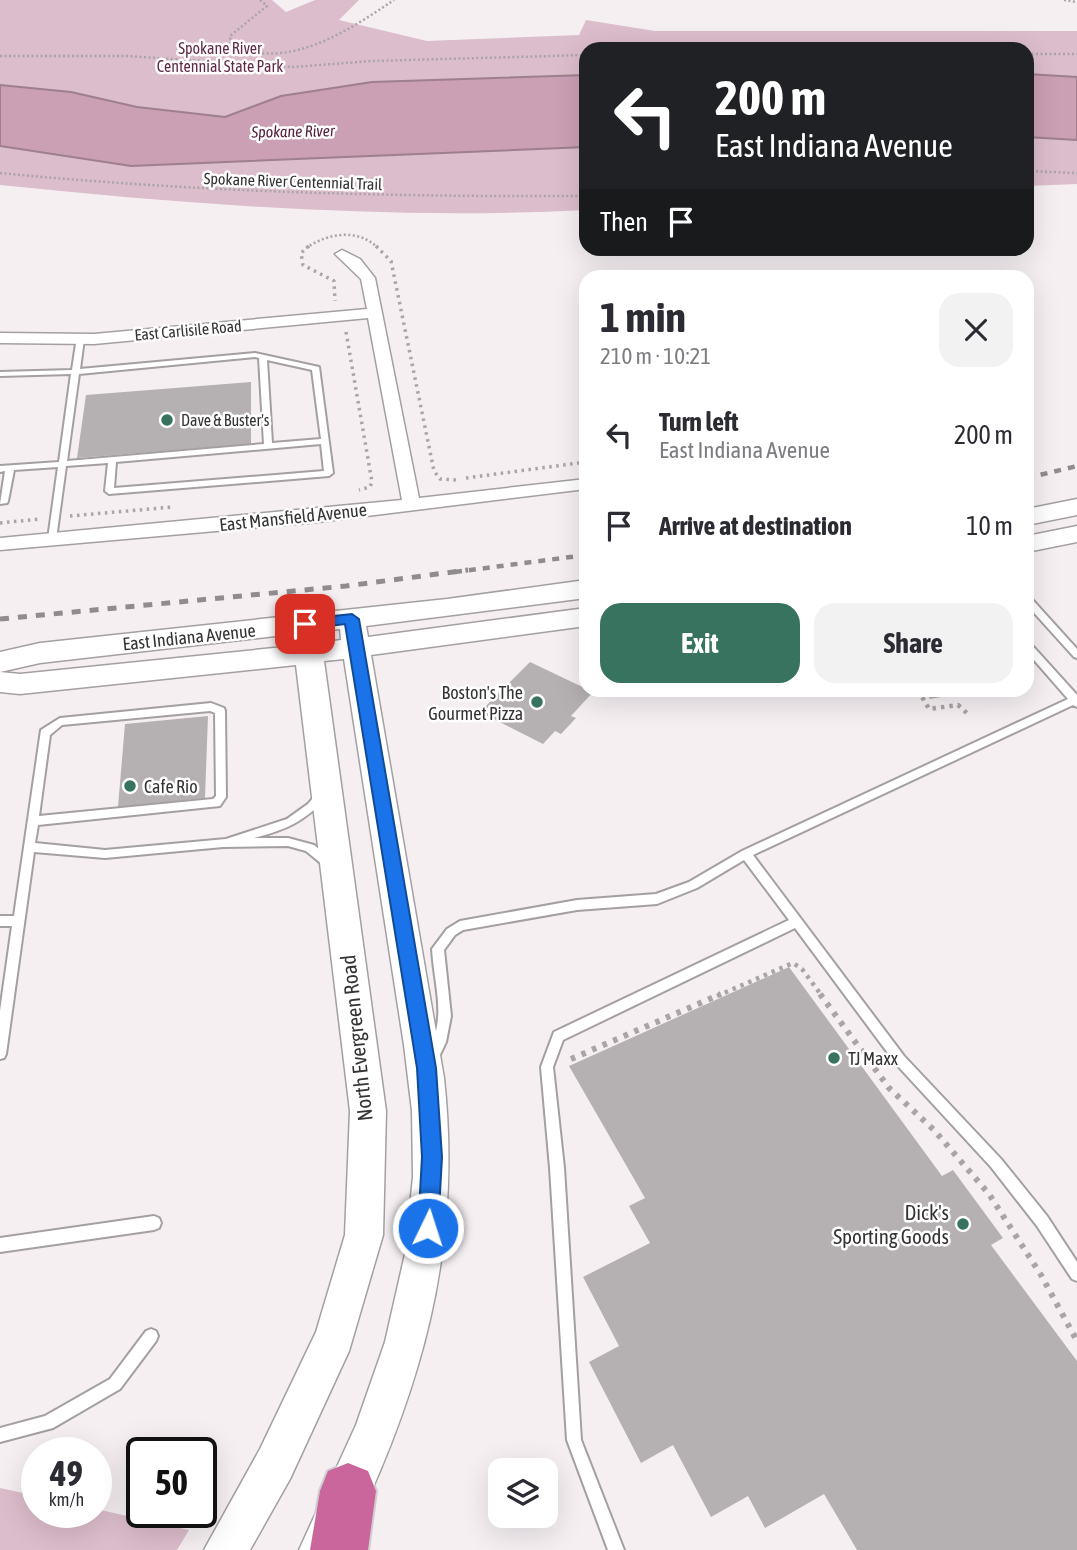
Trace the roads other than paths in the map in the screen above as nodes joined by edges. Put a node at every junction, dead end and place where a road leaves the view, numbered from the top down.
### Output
1 (342, 254) dead end
2 (375, 313) junction
3 (0, 338) edge
4 (80, 339) junction
5 (263, 357) junction
6 (77, 372) junction
7 (0, 374) edge
8 (325, 441) junction
9 (268, 446) junction
10 (112, 460) junction
11 (64, 464) junction
12 (10, 468) junction
13 (0, 469) edge
14 (579, 485) edge
15 (0, 501) edge
16 (412, 505) junction
17 (1077, 507) edge
18 (1034, 516) edge
19 (1077, 534) edge
20 (52, 539) junction
21 (1034, 543) edge
22 (0, 544) edge
23 (579, 590) edge
24 (1034, 607) edge
25 (579, 618) edge
26 (352, 619) junction
27 (306, 639) junction
28 (356, 648) junction
29 (1034, 653) edge
30 (1077, 654) edge
31 (0, 662) edge
32 (0, 682) edge
33 (1076, 701) edge
34 (326, 790) junction
35 (33, 821) junction
36 (223, 843) junction
37 (29, 847) junction
38 (746, 854) junction
39 (335, 871) junction
40 (0, 921) edge
41 (19, 921) junction
42 (797, 922) junction
43 (0, 1054) edge
44 (426, 1068) junction
45 (154, 1223) dead end
46 (0, 1245) edge
47 (1077, 1274) edge
48 (151, 1336) dead end
49 (0, 1435) edge
50 (348, 1491) junction
51 (226, 1550) edge
52 (321, 1550) edge
53 (339, 1550) edge
54 (616, 1550) edge

1 - 2 street
2 - 4 street, East Carlisile Road
2 - 16 street
3 - 4 street, East Carlisile Road
4 - 6 lane
5 - 6 lane
5 - 8 lane
5 - 9 lane
6 - 7 lane
6 - 11 lane
8 - 9 lane
8 - 10 lane
9 - 10 lane
10 - 11 lane
11 - 12 lane
11 - 20 lane
12 - 13 lane
12 - 15 lane
14 - 16 street, East Mansfield Avenue
16 - 20 street, East Mansfield Avenue
17 - 18 main road
19 - 21 main road
20 - 22 street, East Mansfield Avenue
23 - 26 main road, East Indiana Avenue
24 - 30 lane
25 - 28 main road, East Indiana Avenue
26 - 27 main road, East Indiana Avenue
26 - 28 main road
27 - 28 main road, East Indiana Avenue
27 - 31 main road, East Indiana Avenue
27 - 32 main road, East Indiana Avenue
27 - 34 main road, North Evergreen Road
28 - 44 main road
29 - 33 lane
33 - 38 lane
34 - 36 lane
34 - 39 main road, North Evergreen Road
35 - 35 lane
35 - 37 lane
36 - 37 lane
36 - 39 lane
37 - 41 lane
38 - 42 lane
38 - 44 lane
39 - 51 main road, North Evergreen Road
40 - 41 lane
41 - 43 lane
42 - 47 lane
42 - 54 lane
44 - 50 main road
45 - 46 lane
48 - 49 lane
50 - 52 main road
50 - 53 highway

